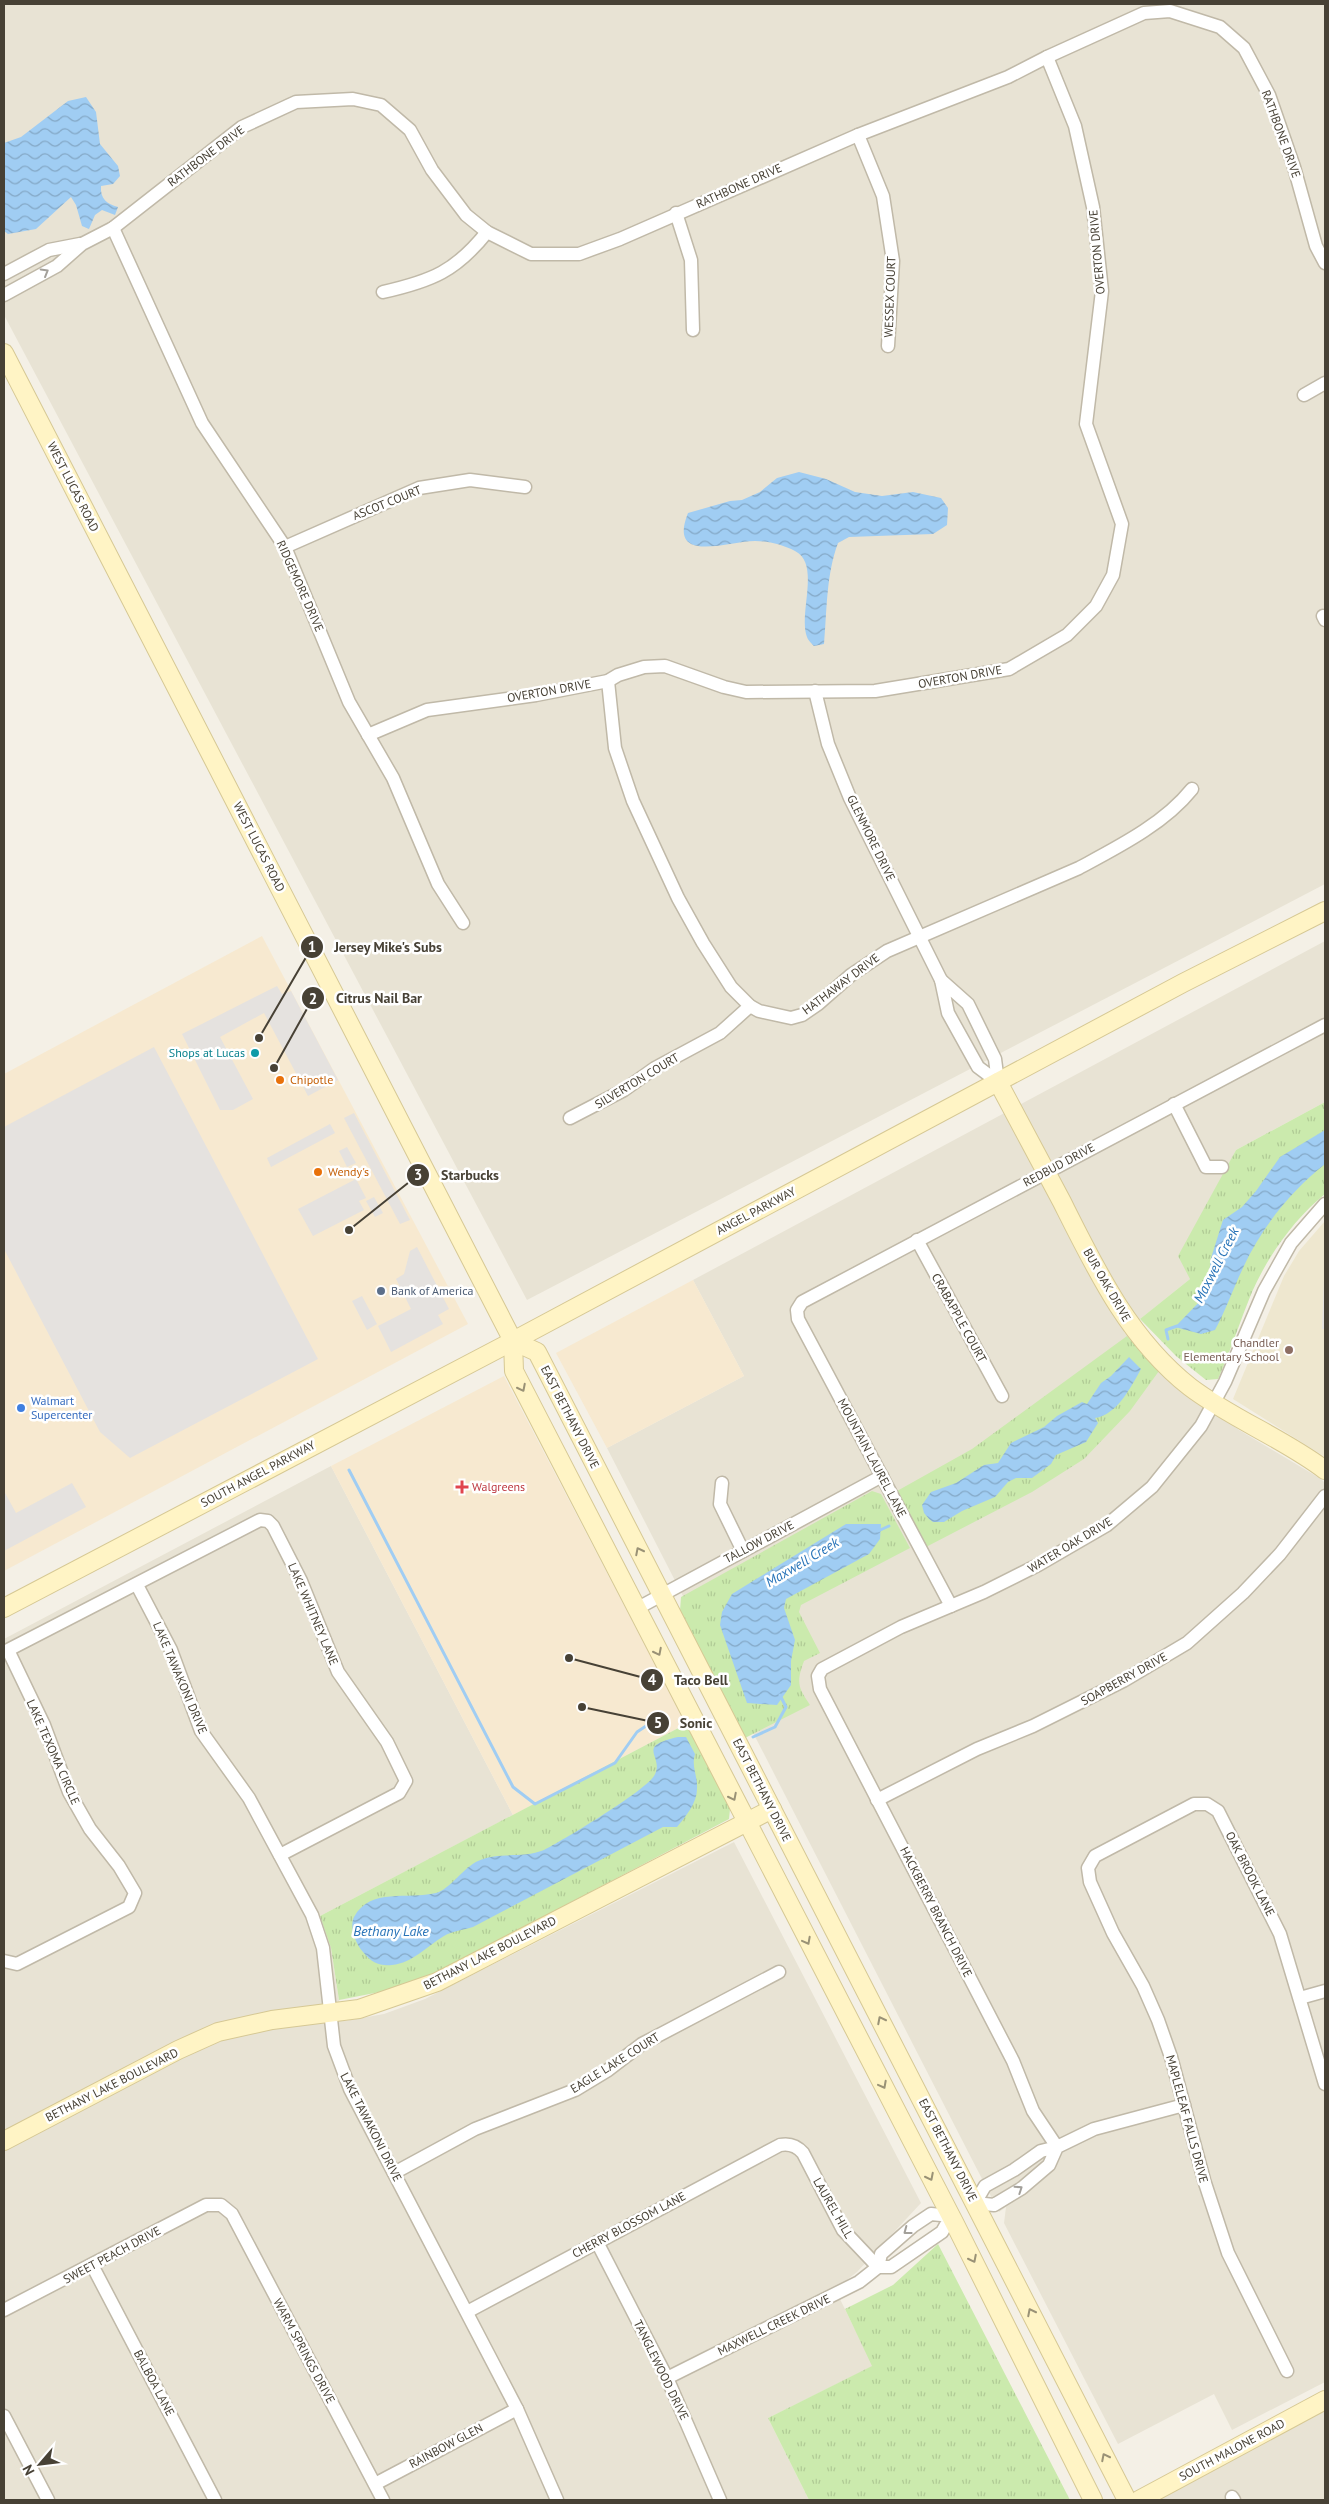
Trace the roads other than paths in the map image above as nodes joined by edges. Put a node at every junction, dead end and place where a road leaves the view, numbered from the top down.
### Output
1 (1047, 57) junction
2 (858, 134) junction
3 (676, 214) junction
4 (113, 228) junction
5 (487, 232) junction
6 (82, 244) junction
7 (1325, 263) edge
8 (4, 274) edge
9 (383, 292) dead end
10 (4, 296) edge
11 (693, 330) dead end
12 (888, 346) dead end
13 (4, 353) edge
14 (1325, 383) edge
15 (1304, 395) dead end
16 (525, 487) dead end
17 (285, 547) junction
18 (608, 681) junction
19 (814, 691) junction
20 (368, 735) junction
21 (1192, 789) dead end
22 (1325, 911) edge
23 (463, 924) dead end
24 (920, 936) junction
25 (940, 980) junction
26 (750, 1006) junction
27 (1325, 1025) edge
28 (998, 1082) junction
29 (1174, 1104) junction
30 (570, 1118) dead end
31 (1222, 1167) dead end
32 (1046, 1172) junction
33 (1325, 1204) edge
34 (917, 1240) junction
35 (797, 1310) joint
36 (513, 1341) junction
37 (1002, 1396) dead end
38 (1215, 1403) junction
39 (1325, 1470) edge
40 (882, 1476) junction
41 (722, 1483) dead end
42 (1325, 1496) edge
43 (743, 1551) junction
44 (136, 1585) junction
45 (661, 1595) junction
46 (951, 1606) junction
47 (4, 1608) edge
48 (636, 1609) junction
49 (818, 1676) joint
50 (877, 1800) junction
51 (772, 1809) junction
52 (745, 1822) junction
53 (280, 1855) junction
54 (1088, 1868) joint
55 (5, 1962) edge
56 (779, 1972) dead end
57 (1325, 1991) edge
58 (1300, 1998) junction
59 (332, 2013) junction
60 (1325, 2084) edge
61 (1184, 2105) junction
62 (4, 2141) edge
63 (793, 2145) joint
64 (1057, 2147) junction
65 (394, 2173) junction
66 (975, 2203) junction
67 (221, 2205) joint
68 (950, 2216) junction
69 (597, 2242) junction
70 (92, 2265) junction
71 (878, 2268) junction
72 (4, 2310) edge
73 (467, 2312) junction
74 (1287, 2371) dead end
75 (667, 2378) junction
76 (1325, 2400) edge
77 (517, 2408) junction
78 (4, 2416) edge
79 (375, 2484) junction
80 (48, 2500) edge
81 (215, 2500) edge
82 (383, 2500) edge
83 (557, 2500) edge
84 (720, 2500) edge
85 (1093, 2500) edge
86 (1128, 2500) edge
87 (1139, 2500) edge

1 - 2 street, RATHBONE DRIVE
1 - 7 street, RATHBONE DRIVE
1 - 19 street, OVERTON DRIVE
2 - 3 street, RATHBONE DRIVE
2 - 12 street, WESSEX COURT
3 - 5 street, RATHBONE DRIVE
3 - 11 street
4 - 5 street, RATHBONE DRIVE
4 - 6 street, RATHBONE DRIVE
4 - 17 street, RIDGEMORE DRIVE
5 - 9 street
6 - 8 street, RATHBONE DRIVE
10 -> 6 street, RATHBONE DRIVE
13 - 36 main road, WEST LUCAS ROAD
14 - 15 street
16 - 17 street, ASCOT COURT
17 - 20 street, RIDGEMORE DRIVE
18 - 19 street, OVERTON DRIVE
18 - 20 street, OVERTON DRIVE
18 - 26 street, HATHAWAY DRIVE
19 - 24 street, GLENMORE DRIVE
20 - 23 street, RIDGEMORE DRIVE
21 - 24 street, HATHAWAY DRIVE
22 - 28 main road, ANGEL PARKWAY
24 - 25 street, GLENMORE DRIVE
24 - 26 street, HATHAWAY DRIVE
25 - 28 street, GLENMORE DRIVE
25 - 28 street, GLENMORE DRIVE
26 - 30 street, SILVERTON COURT
27 - 29 street, REDBUD DRIVE
28 - 32 main road, BUR OAK DRIVE
28 - 36 main road, ANGEL PARKWAY
29 - 31 street
29 - 32 street, REDBUD DRIVE
32 - 34 street, REDBUD DRIVE
32 - 38 main road, BUR OAK DRIVE
33 - 38 street, WATER OAK DRIVE
34 - 35 street, REDBUD DRIVE
34 - 37 street, CRABAPPLE COURT
35 - 40 street, MOUNTAIN LAUREL LANE
45 -> 36 main road, EAST BETHANY DRIVE
36 - 47 main road, SOUTH ANGEL PARKWAY
36 -> 48 main road
38 - 39 main road, BUR OAK DRIVE
38 - 46 street, WATER OAK DRIVE
40 - 43 street, TALLOW DRIVE
40 - 46 street, MOUNTAIN LAUREL LANE
41 - 43 street
42 - 50 street, SOAPBERRY DRIVE
43 - 45 street, TALLOW DRIVE
44 - 53 street, LAKE TAWAKONI DRIVE
44 - 53 street, LAKE WHITNEY LANE
44 - 55 street, LAKE TEXOMA CIRCLE
45 - 48 street, TALLOW DRIVE
45 - 51 main road, EAST BETHANY DRIVE
46 - 49 street, WATER OAK DRIVE
48 -> 52 main road
49 - 50 street, HACKBERRY BRANCH DRIVE
50 - 64 street, HACKBERRY BRANCH DRIVE
51 - 52 main road, BETHANY LAKE BOULEVARD
66 -> 51 main road, EAST BETHANY DRIVE
52 - 59 main road, BETHANY LAKE BOULEVARD
52 -> 68 main road
53 - 59 street, LAKE TAWAKONI DRIVE
54 - 58 street, OAK BROOK LANE
54 - 61 street, MAPLELEAF FALLS DRIVE
56 - 65 street, EAGLE LAKE COURT
57 - 58 street
58 - 60 street, OAK BROOK LANE
59 - 62 main road, BETHANY LAKE BOULEVARD
59 - 65 street, LAKE TAWAKONI DRIVE
61 - 64 street
61 - 74 street, MAPLELEAF FALLS DRIVE
63 - 69 street, CHERRY BLOSSOM LANE
63 - 71 street, LAUREL HILL
64 - 66 street
66 -> 64 street
65 - 73 street, LAKE TAWAKONI DRIVE
66 - 68 main road
86 -> 66 main road, EAST BETHANY DRIVE
67 - 70 street, SWEET PEACH DRIVE
67 - 79 street, WARM SPRINGS DRIVE
68 - 71 street, MAXWELL CREEK DRIVE
68 -> 71 street, MAXWELL CREEK DRIVE
68 -> 85 main road
69 - 73 street, CHERRY BLOSSOM LANE
69 - 75 street, TANGLEWOOD DRIVE
70 - 72 street, SWEET PEACH DRIVE
70 - 81 street, BALBOA LANE
71 - 75 street, MAXWELL CREEK DRIVE
73 - 77 street, LAKE TAWAKONI DRIVE
75 - 84 street, TANGLEWOOD DRIVE
76 - 87 main road, SOUTH MALONE ROAD
77 - 79 street, RAINBOW GLEN
77 - 83 street, LAKE TAWAKONI DRIVE
78 - 80 street
79 - 82 street, WARM SPRINGS DRIVE

